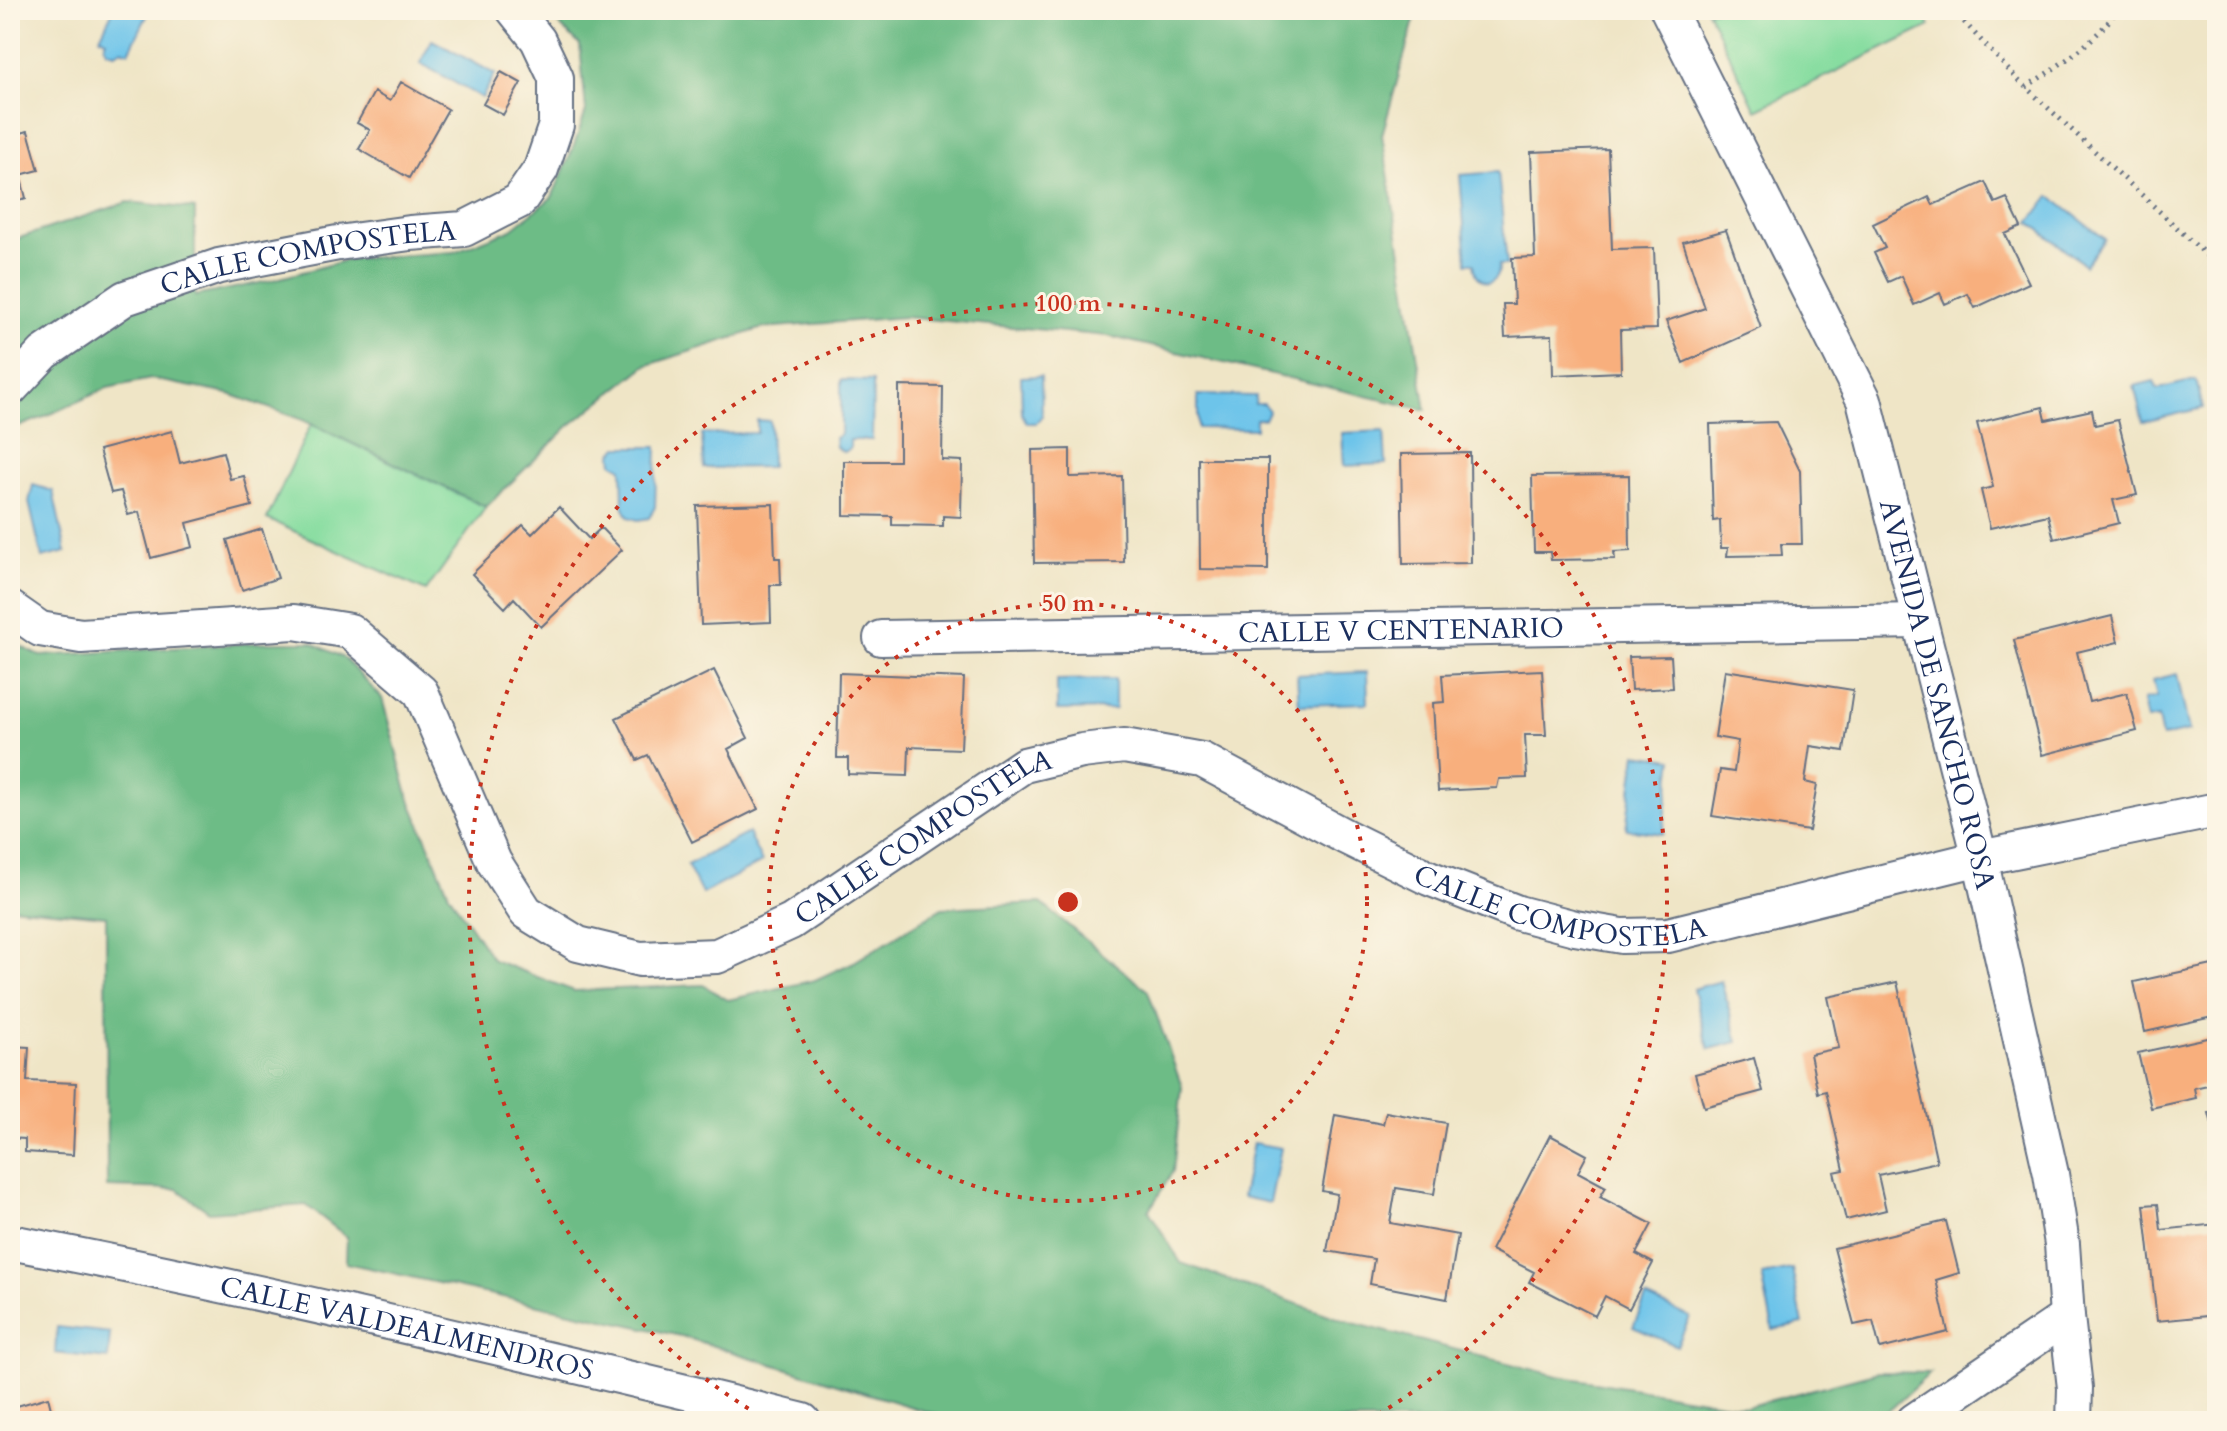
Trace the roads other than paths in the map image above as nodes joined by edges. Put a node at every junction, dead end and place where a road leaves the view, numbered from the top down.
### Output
1 (514, 10) edge
2 (1668, 10) edge
3 (10, 389) edge
4 (10, 608) edge
5 (1920, 621) junction
6 (881, 638) dead end
7 (2217, 810) edge
8 (1980, 858) junction
9 (10, 1242) edge
10 (2067, 1317) junction
11 (803, 1421) edge
12 (1914, 1421) edge
13 (2074, 1421) edge

1 - 3 street, CALLE COMPOSTELA
2 - 5 street, AVENIDA DE SANCHO ROSA
4 - 8 street, CALLE COMPOSTELA
5 - 6 street, CALLE V CENTENARIO
5 - 8 street, AVENIDA DE SANCHO ROSA
7 - 8 street, CALLE COMPOSTELA
8 - 10 street, AVENIDA DE SANCHO ROSA
9 - 11 street, CALLE VALDEALMENDROS
10 - 12 street
10 - 13 street, AVENIDA DE SANCHO ROSA

